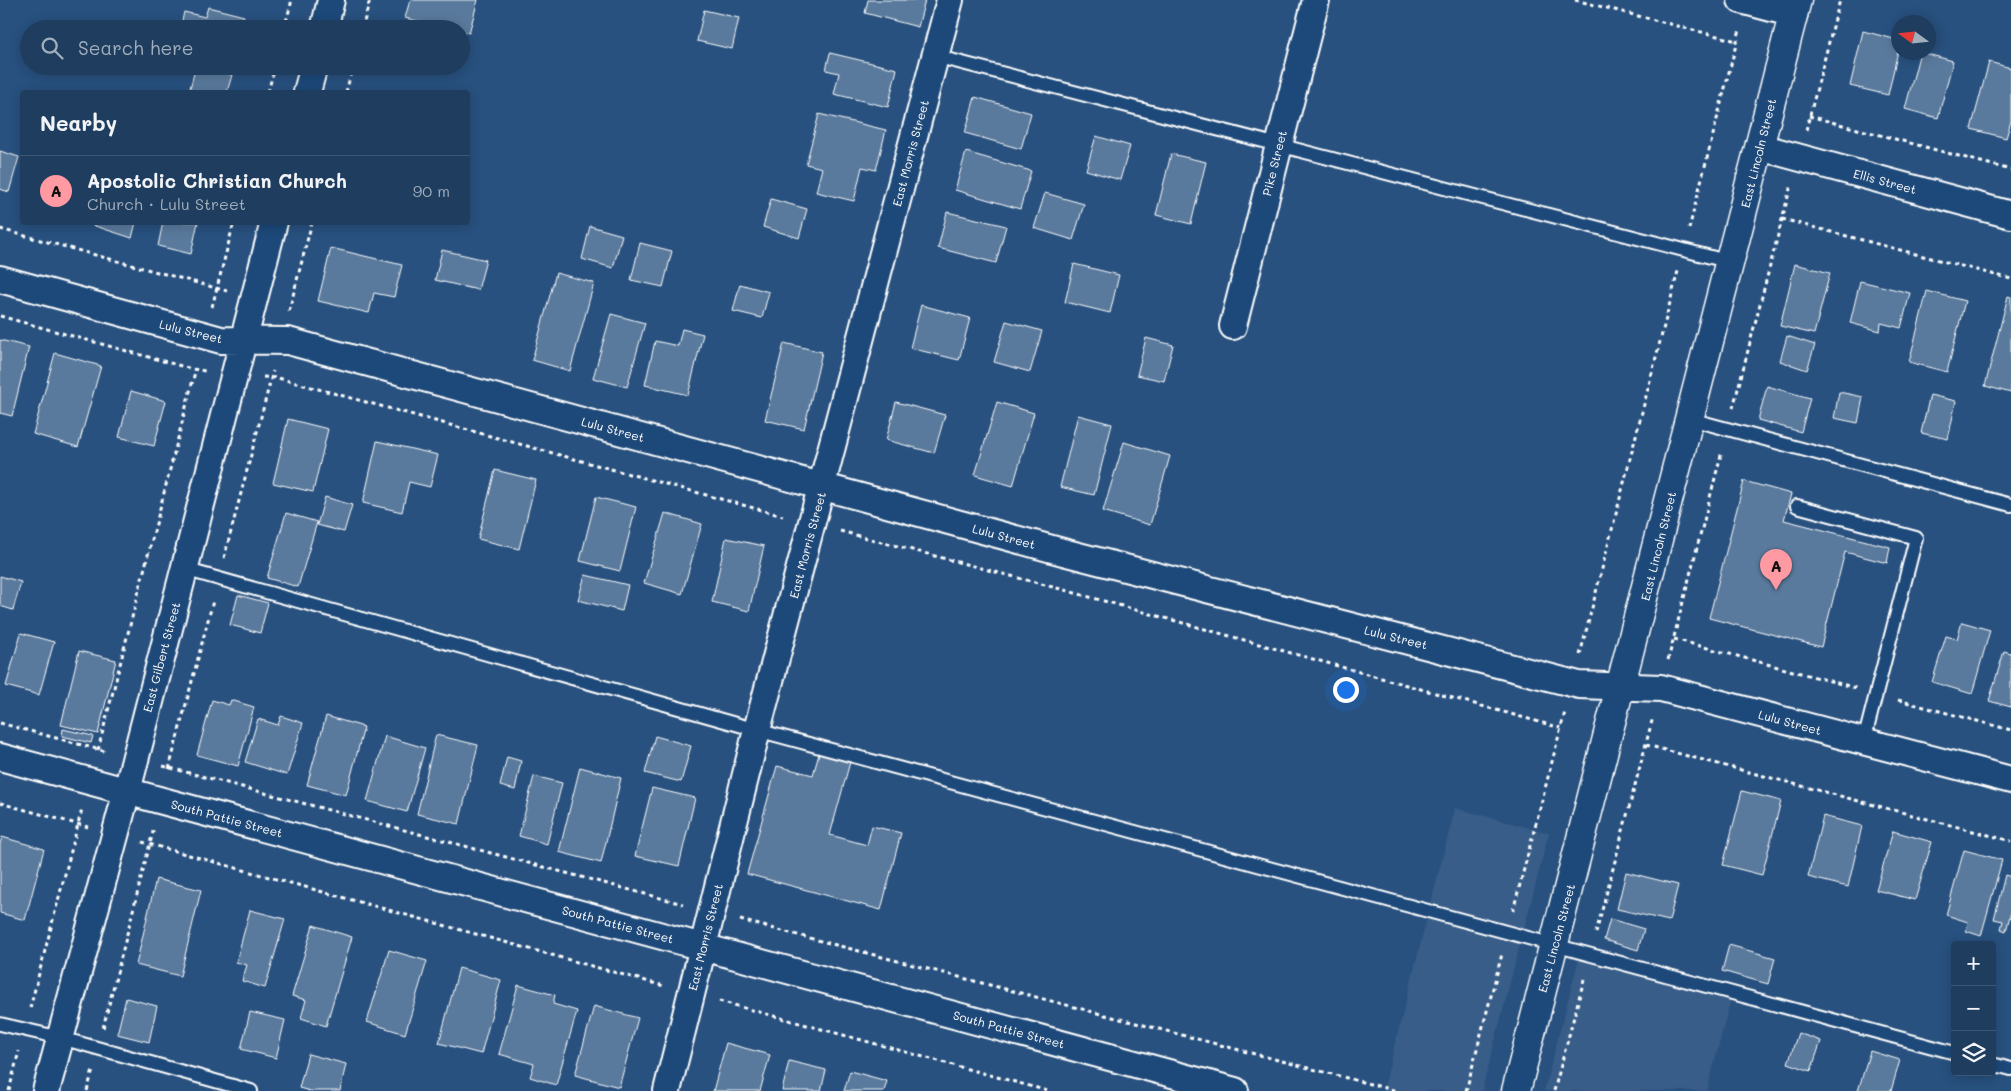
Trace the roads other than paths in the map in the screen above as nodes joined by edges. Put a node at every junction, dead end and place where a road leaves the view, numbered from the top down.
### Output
1 (331, 0) edge
2 (950, 0) edge
3 (1316, 0) edge
4 (1744, 1) edge
5 (1796, 7) edge
6 (326, 20) edge
7 (935, 56) junction
8 (312, 75) edge
9 (308, 90) edge
10 (1279, 145) junction
11 (1760, 147) junction
12 (2011, 215) edge
13 (273, 225) edge
14 (1730, 262) junction
15 (0, 279) edge
16 (1233, 326) dead end
17 (243, 340) junction
18 (1690, 419) junction
19 (822, 486) junction
20 (2011, 505) edge
21 (1797, 506) dead end
22 (184, 569) junction
23 (1622, 686) junction
24 (757, 730) junction
25 (1864, 741) junction
26 (0, 757) edge
27 (2011, 780) edge
28 (127, 791) junction
29 (1554, 946) junction
30 (703, 947) junction
31 (0, 1024) edge
32 (60, 1038) junction
33 (1951, 1053) edge
34 (1996, 1065) edge
35 (2011, 1068) edge
36 (46, 1091) edge
37 (251, 1091) edge
38 (667, 1091) edge
39 (1235, 1091) edge
40 (1516, 1091) edge

1 - 6 street
2 - 7 street, East Morris Street
3 - 10 street, Pike Street
4 - 5 street
5 - 11 street, East Lincoln Street
7 - 10 lane
7 - 19 street, East Morris Street
8 - 9 street
10 - 14 lane
10 - 16 street, Pike Street
11 - 12 street, Ellis Street
11 - 14 street, East Lincoln Street
13 - 17 street, East Gilbert Street
14 - 18 street, East Lincoln Street
15 - 17 street, Lulu Street
17 - 19 street, Lulu Street
17 - 22 street, East Gilbert Street
18 - 20 lane
18 - 23 street, East Lincoln Street
19 - 23 street, Lulu Street
19 - 24 street, East Morris Street
21 - 25 lane
22 - 24 lane
22 - 28 street, East Gilbert Street
23 - 25 street, Lulu Street
23 - 29 street, East Lincoln Street
24 - 29 lane
24 - 30 street, East Morris Street
25 - 27 street, Lulu Street
26 - 28 street, South Pattie Street
28 - 30 street, South Pattie Street
28 - 32 street, East Gilbert Street
29 - 33 lane
29 - 40 street, East Lincoln Street
30 - 38 street, East Morris Street
30 - 39 street, South Pattie Street
31 - 32 lane
32 - 36 street, East Gilbert Street
32 - 37 lane
34 - 35 lane

